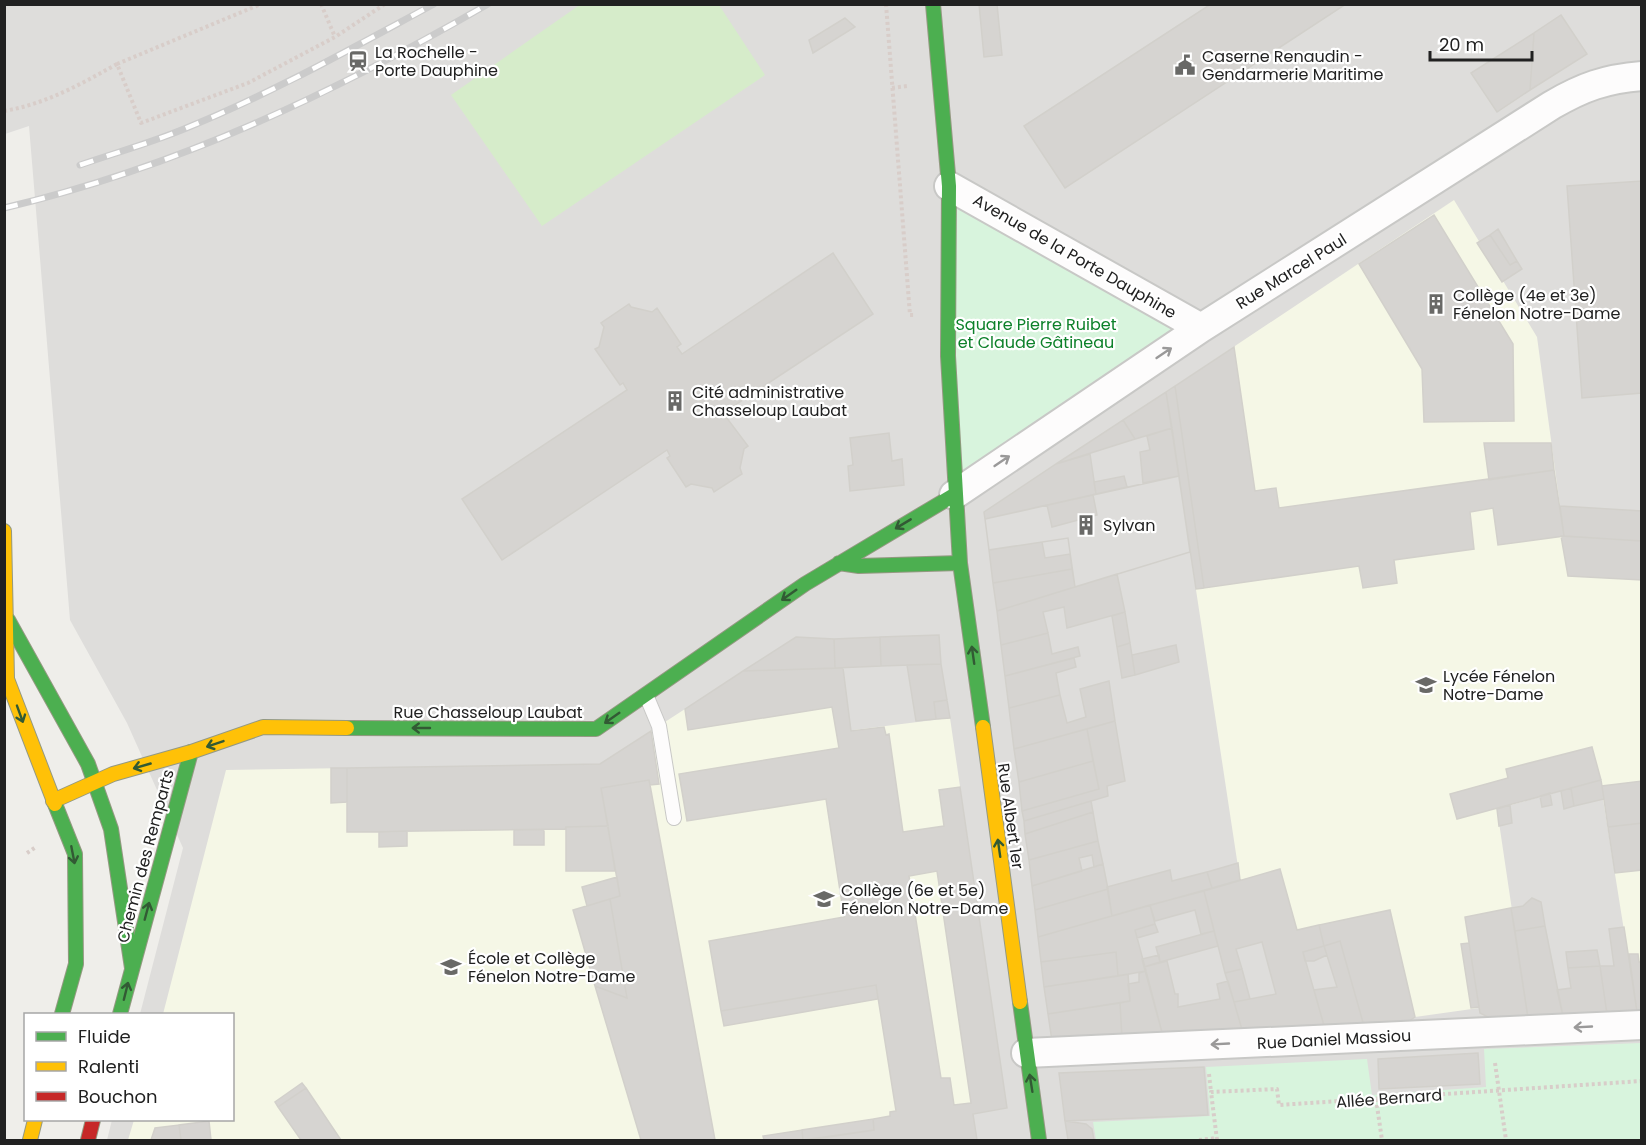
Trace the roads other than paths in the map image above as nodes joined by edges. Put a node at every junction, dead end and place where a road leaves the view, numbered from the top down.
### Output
1 (933, 4) edge
2 (1641, 76) edge
3 (950, 186) junction
4 (1201, 328) junction
5 (954, 495) junction
6 (4, 531) edge
7 (838, 563) junction
8 (960, 563) junction
9 (6, 616) edge
10 (646, 695) junction
11 (191, 752) junction
12 (95, 783) junction
13 (53, 801) junction
14 (674, 818) dead end
15 (132, 968) junction
16 (62, 1013) edge
17 (120, 1013) edge
18 (1641, 1024) edge
19 (1026, 1053) junction
20 (35, 1121) edge
21 (93, 1121) edge
22 (30, 1140) edge
23 (88, 1140) edge
24 (1039, 1140) edge

1 - 3 street, Avenue de la Porte Dauphine
2 - 4 street, Rue Marcel Paul
3 - 4 street, Avenue de la Porte Dauphine
3 - 5 street, Avenue de la Porte Dauphine
5 -> 4 street, Rue Marcel Paul
5 -> 7 street, Rue Chasseloup Laubat
5 - 8 street, Rue Albert 1er
6 - 9 street, Chemin des Remparts
7 - 8 street
7 -> 10 street, Rue Chasseloup Laubat
19 -> 8 street, Rue Albert 1er
9 - 12 street, Chemin des Remparts
9 -> 13 street, Chemin des Remparts
10 -> 11 street, Rue Chasseloup Laubat
10 - 14 lane
11 -> 12 street, Rue Chasseloup Laubat
15 -> 11 street, Chemin des Remparts
12 - 13 street
12 - 15 street, Chemin des Remparts
13 -> 16 street, Chemin des Remparts
17 -> 15 street, Chemin des Remparts
18 -> 19 street, Rue Daniel Massiou
24 -> 19 street, Rue Albert 1er
20 - 22 street
21 - 23 street

